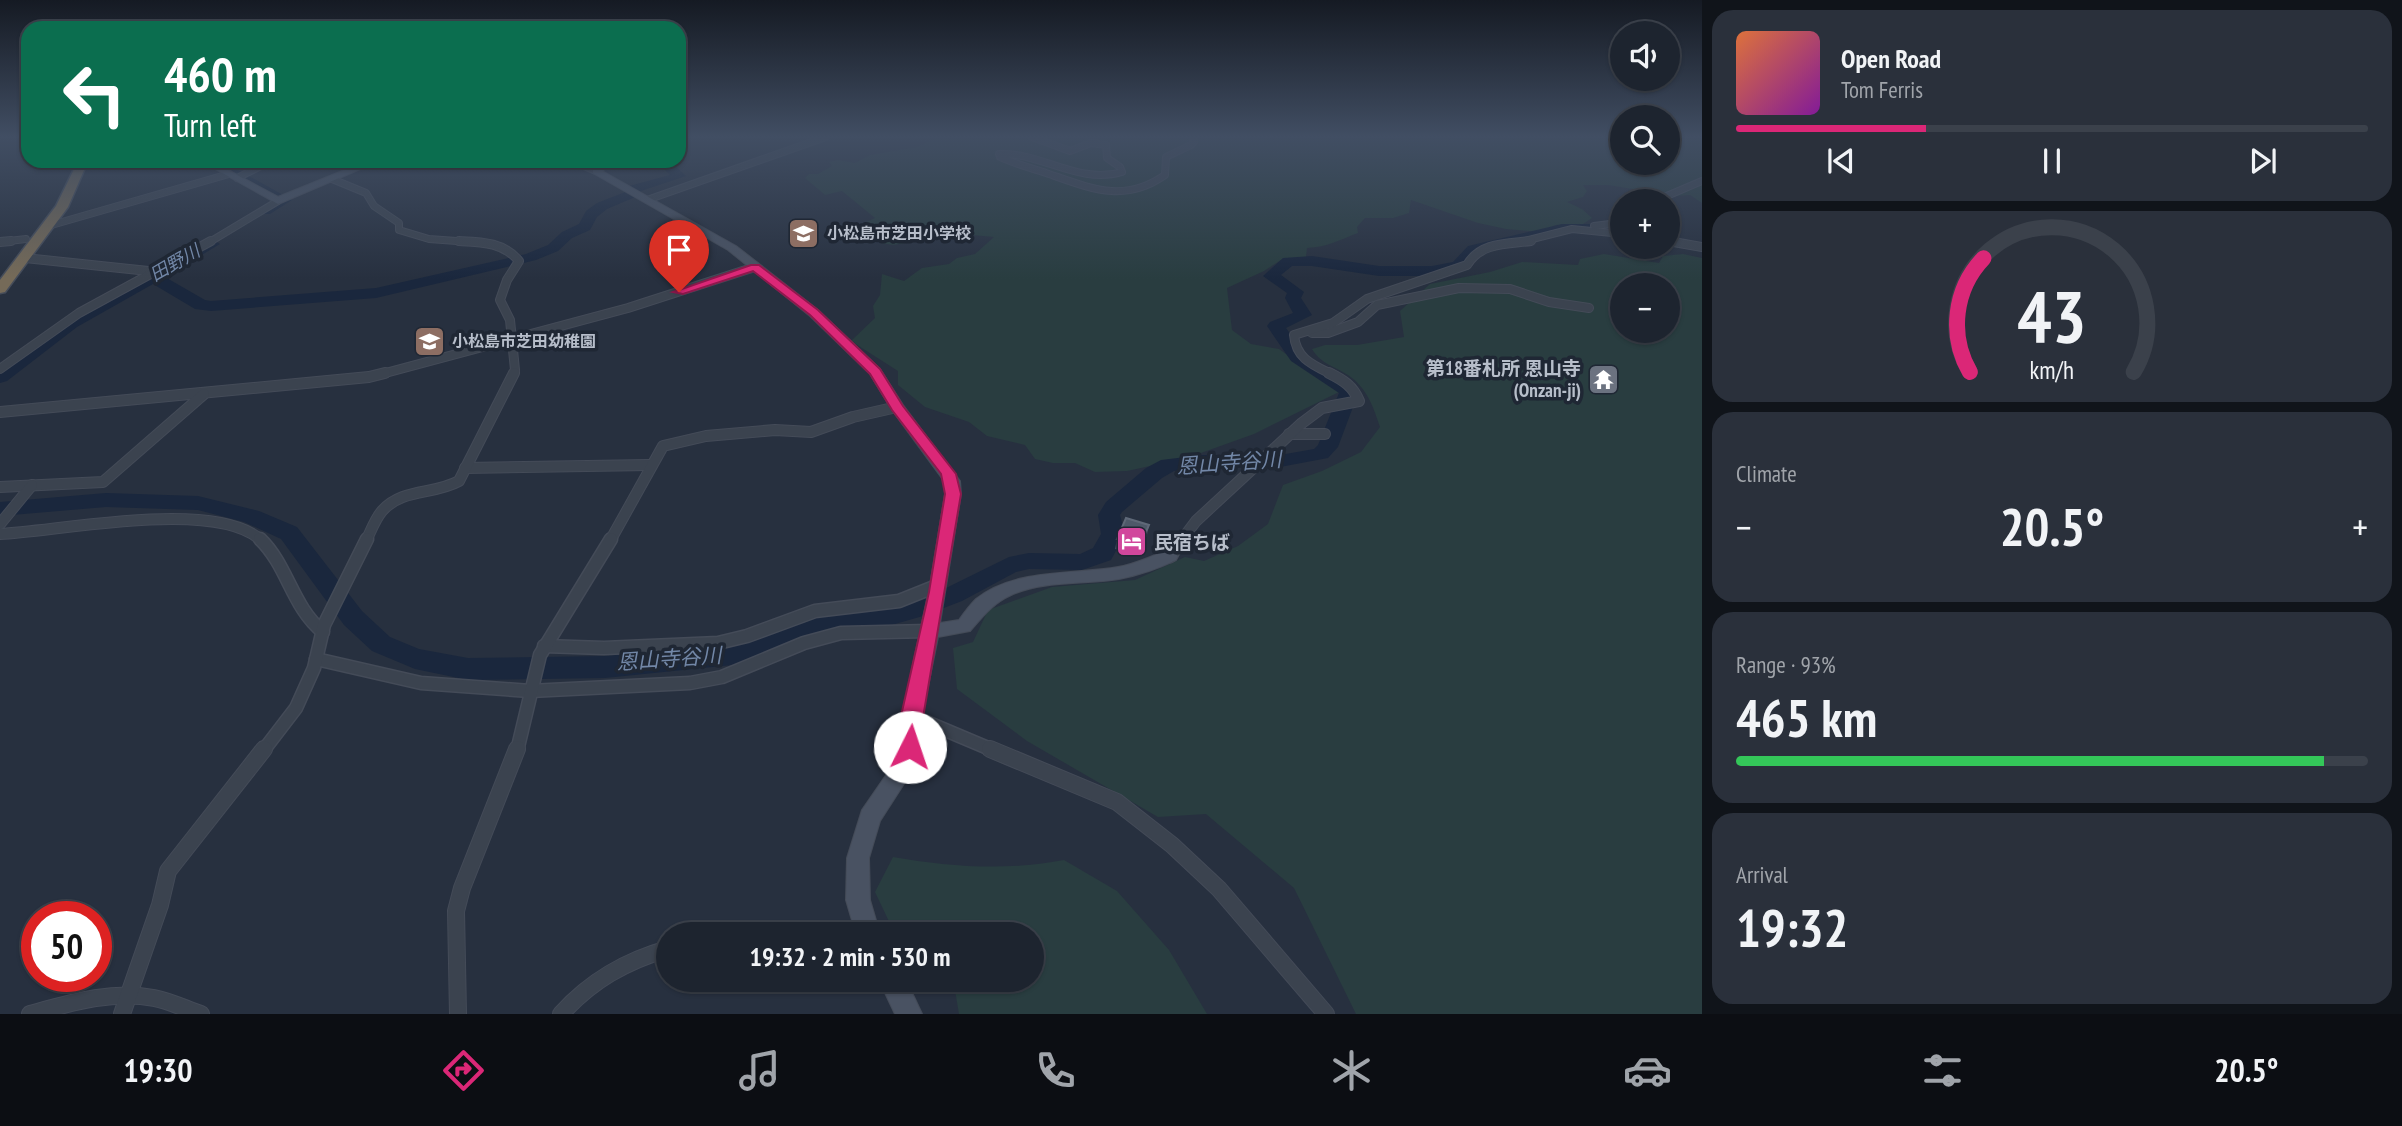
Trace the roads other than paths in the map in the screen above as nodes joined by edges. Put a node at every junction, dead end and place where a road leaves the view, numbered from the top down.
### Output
1 (58, 184) edge
2 (72, 184) edge
3 (210, 184) edge
4 (250, 184) edge
5 (319, 184) edge
6 (345, 184) edge
7 (619, 184) edge
8 (687, 184) edge
9 (1084, 184) edge
10 (1149, 184) edge
11 (278, 201) junction
12 (648, 201) junction
13 (1610, 225) edge
14 (48, 226) junction
15 (1588, 229) junction
16 (1610, 232) edge
17 (26, 239) junction
18 (0, 242) edge
19 (1680, 243) edge
20 (1702, 247) edge
21 (24, 258) junction
22 (755, 267) junction
23 (0, 272) edge
24 (159, 272) junction
25 (0, 289) edge
26 (1589, 308) dead end
27 (1302, 331) junction
28 (511, 339) junction
29 (0, 369) edge
30 (204, 394) junction
31 (897, 407) junction
32 (0, 412) edge
33 (1289, 434) junction
34 (1325, 435) dead end
35 (650, 465) junction
36 (465, 468) junction
37 (0, 486) edge
38 (30, 488) junction
39 (0, 524) edge
40 (0, 534) edge
41 (1170, 556) joint
42 (938, 588) junction
43 (931, 623) junction
44 (324, 629) junction
45 (542, 651) junction
46 (316, 659) junction
47 (532, 686) junction
48 (912, 716) junction
49 (864, 922) edge
50 (656, 953) edge
51 (898, 992) edge
52 (128, 996) junction
53 (30, 1014) edge
54 (122, 1014) edge
55 (201, 1014) edge
56 (458, 1014) edge
57 (561, 1014) edge
58 (909, 1014) edge
59 (1325, 1014) edge

1 - 17 highway
2 - 14 highway
3 - 14 street
4 - 11 main road
5 - 11 main road
6 - 28 street
7 - 12 main road
8 - 12 street
9 - 10 street
11 - 24 street
12 - 22 main road
13 - 15 street
14 - 21 highway
15 - 16 street
15 - 27 street
17 - 18 street
17 - 23 highway
19 - 20 street
21 - 24 street
21 - 25 highway
22 - 28 street
22 - 31 main road
24 - 29 street
26 - 27 street
27 - 33 street
28 - 30 street
28 - 36 street
30 - 32 street
30 - 38 street
31 - 35 street
31 - 42 main road
33 - 34 street
33 - 41 street
35 - 36 street
35 - 45 street
36 - 44 street
37 - 38 street
38 - 39 street
40 - 44 street
41 - 43 main road
42 - 43 main road
42 - 45 street
43 - 47 street
43 - 48 main road
44 - 46 street
45 - 47 street
46 - 47 street
46 - 52 street
47 - 56 street
48 - 49 main road
48 - 59 street
50 - 57 street
51 - 58 main road
52 - 53 street
52 - 54 street
52 - 55 street

